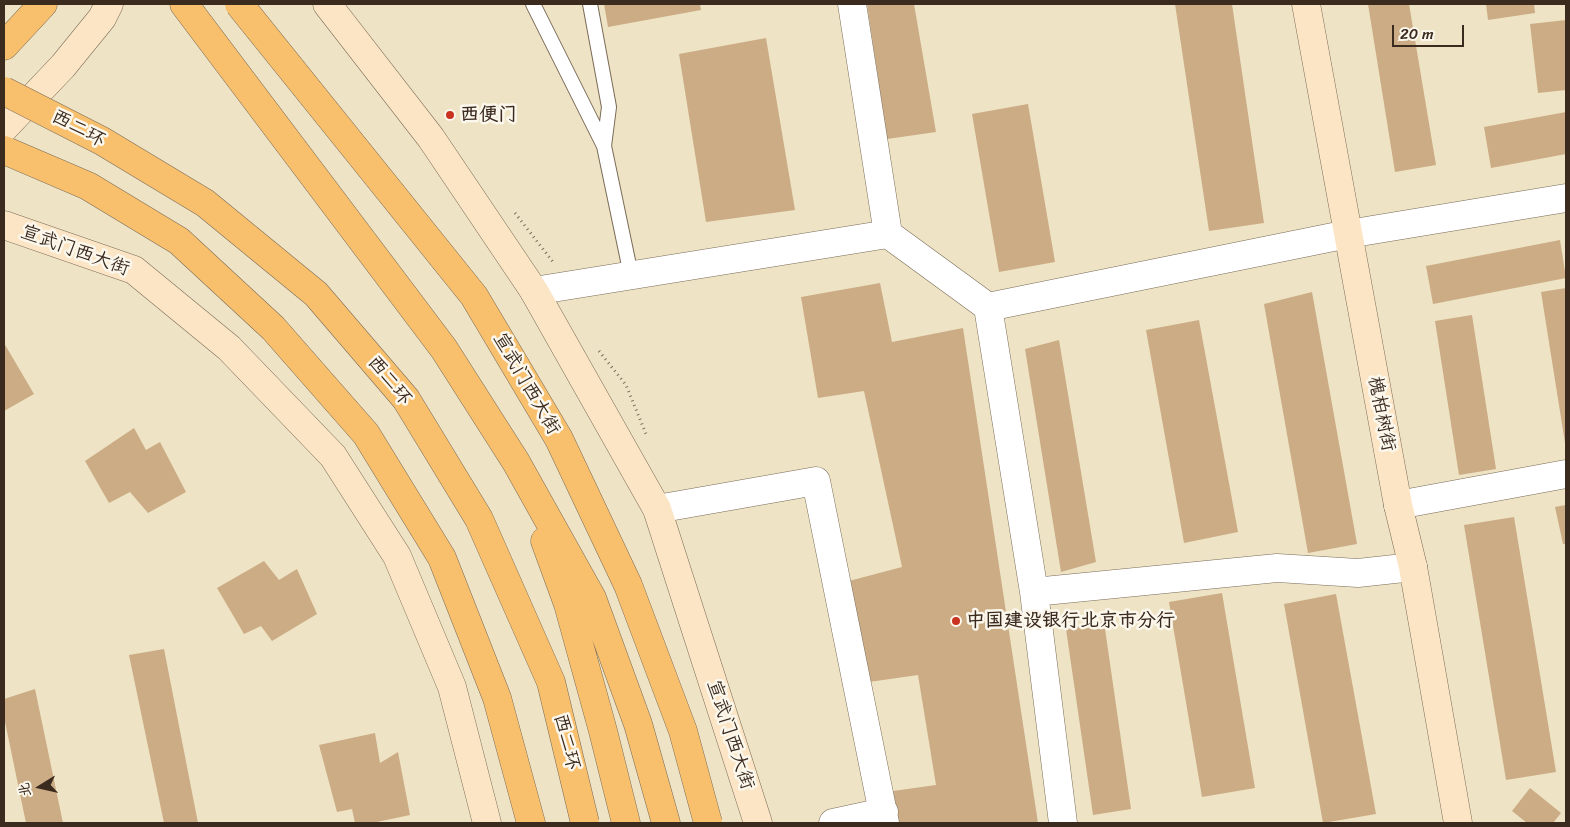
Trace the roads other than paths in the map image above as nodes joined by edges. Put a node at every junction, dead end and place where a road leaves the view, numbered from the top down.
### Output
1 (43, 4) edge
2 (109, 4) edge
3 (184, 4) edge
4 (239, 4) edge
5 (326, 4) edge
6 (533, 4) edge
7 (590, 4) edge
8 (852, 4) edge
9 (1306, 4) edge
10 (4, 46) edge
11 (4, 91) edge
12 (4, 128) edge
13 (604, 146) junction
14 (4, 150) edge
15 (1566, 198) edge
16 (4, 225) edge
17 (888, 234) junction
18 (1348, 234) junction
19 (631, 275) junction
20 (534, 291) junction
21 (988, 307) junction
22 (516, 462) junction
23 (1566, 474) edge
24 (1398, 505) junction
25 (657, 509) junction
26 (1413, 567) junction
27 (1034, 592) junction
28 (885, 817) edge
29 (487, 823) edge
30 (531, 823) edge
31 (585, 823) edge
32 (626, 823) edge
33 (666, 823) edge
34 (708, 823) edge
35 (758, 823) edge
36 (833, 823) edge
37 (1063, 823) edge
38 (1458, 823) edge

1 - 10 highway
2 - 12 street
3 - 22 highway
4 - 34 highway, 宣武门西大街, bridge
5 - 20 street, 宣武门西大街
6 - 13 lane
7 - 13 lane
8 - 17 street
9 - 18 street, 槐柏树街
11 - 31 highway, 西二环, bridge
13 - 19 lane
14 - 30 highway
15 - 18 street
16 - 29 street, 宣武门西大街
17 - 19 street
17 - 21 street
18 - 21 street
18 - 24 street, 槐柏树街
19 - 20 street
20 - 25 street, 宣武门西大街
21 - 27 street
22 - 32 highway
22 - 33 highway
23 - 24 street
24 - 26 street, 槐柏树街
25 - 28 street
25 - 35 street, 宣武门西大街
26 - 27 street
26 - 38 street, 槐柏树街
27 - 37 street
28 - 36 street

